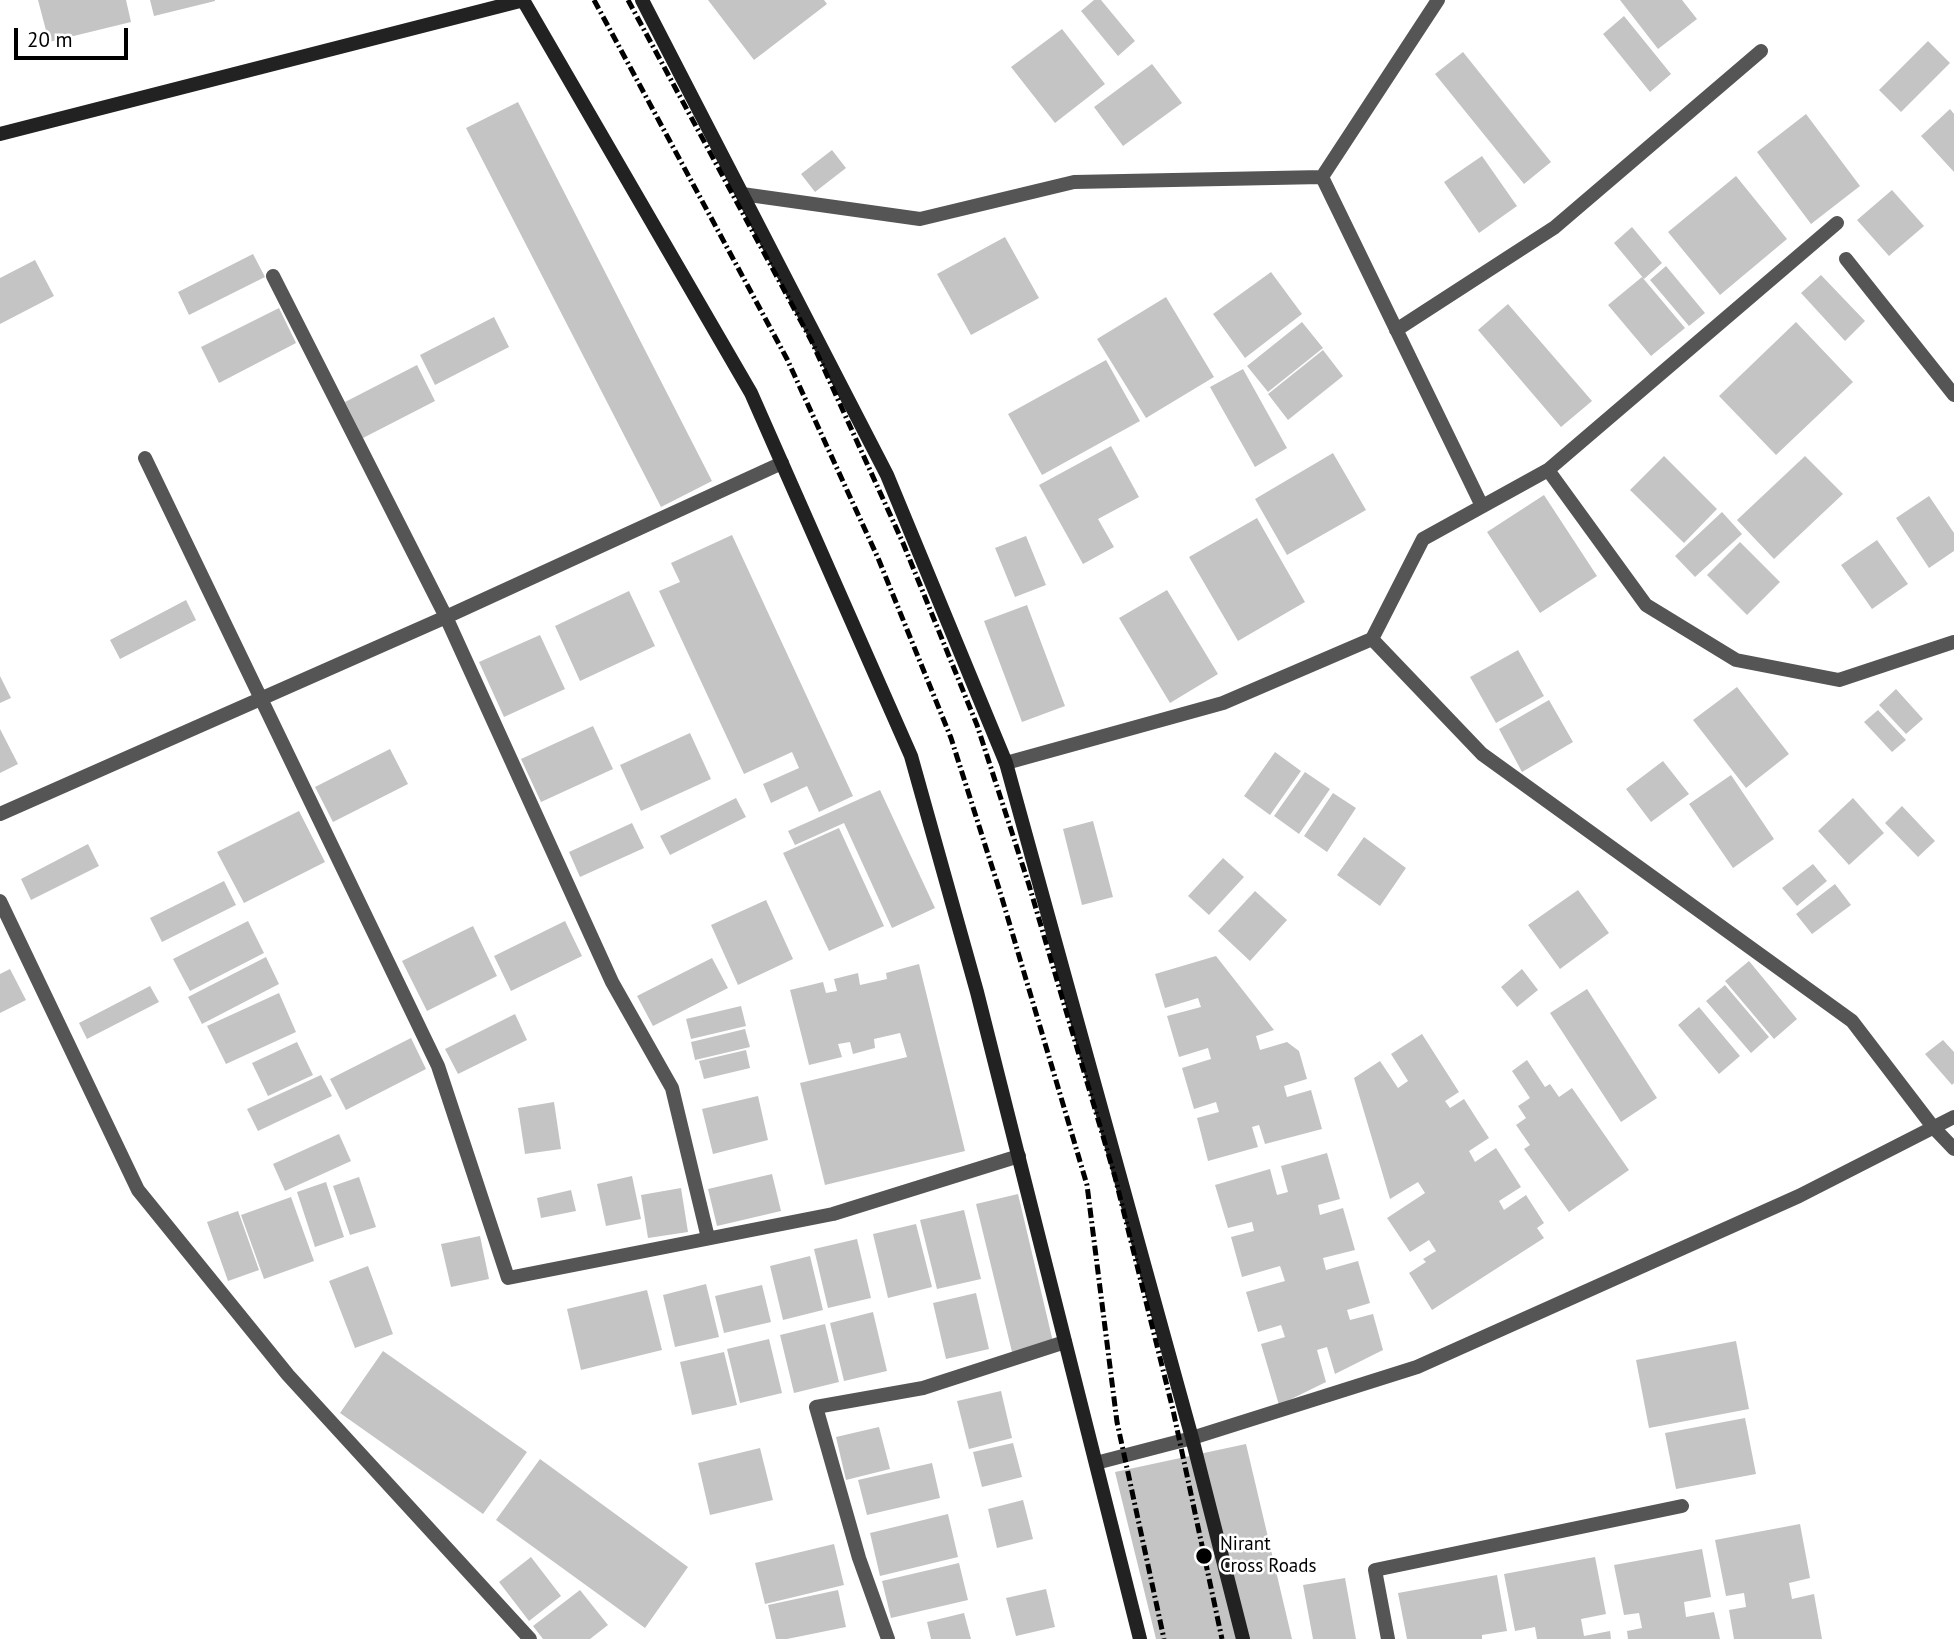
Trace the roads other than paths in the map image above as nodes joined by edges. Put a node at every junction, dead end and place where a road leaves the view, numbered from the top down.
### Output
1 (523, 0) edge
2 (642, 0) edge
3 (1438, 0) edge
4 (1761, 51) dead end
5 (0, 134) edge
6 (1322, 177) junction
7 (742, 194) junction
8 (1837, 223) dead end
9 (1846, 259) dead end
10 (273, 276) dead end
11 (1396, 330) junction
12 (1954, 395) edge
13 (145, 458) dead end
14 (782, 463) junction
15 (1548, 470) junction
16 (1482, 506) junction
17 (446, 617) junction
18 (1372, 639) junction
19 (1954, 642) edge
20 (261, 700) junction
21 (1006, 763) junction
22 (0, 814) edge
23 (0, 901) edge
24 (1954, 1116) edge
25 (1933, 1127) junction
26 (1954, 1149) edge
27 (1018, 1156) junction
28 (708, 1238) junction
29 (1065, 1342) junction
30 (1192, 1438) junction
31 (1096, 1462) junction
32 (1682, 1506) dead end
33 (530, 1639) edge
34 (888, 1639) edge
35 (1140, 1639) edge
36 (1242, 1639) edge
37 (1388, 1639) edge

1 - 5 main road
1 - 14 main road
2 - 7 main road
3 - 6 street
4 - 11 street
6 - 7 street
6 - 11 street
7 - 21 main road
8 - 15 street
9 - 12 street
10 - 17 street
11 - 16 street
13 - 20 street
14 - 17 street
14 - 27 main road
15 - 16 street
15 - 19 street
16 - 18 street
17 - 20 street
17 - 28 street
18 - 21 street
18 - 25 street
20 - 22 street
20 - 28 street
21 - 30 main road
23 - 33 street
24 - 25 street
25 - 26 street
25 - 30 street
27 - 28 street
27 - 29 main road
29 - 31 main road
29 - 34 street
30 - 31 street
30 - 36 main road
31 - 35 main road
32 - 37 street

